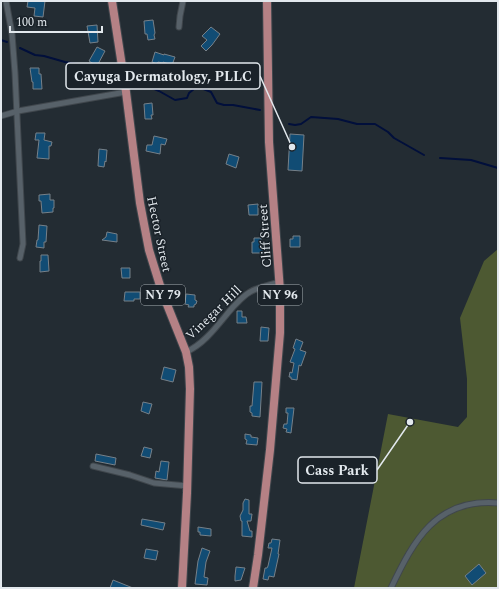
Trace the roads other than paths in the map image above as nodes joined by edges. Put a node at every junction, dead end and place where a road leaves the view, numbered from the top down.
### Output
1 (6, 1) edge
2 (112, 1) edge
3 (183, 1) edge
4 (266, 1) edge
5 (179, 27) dead end
6 (126, 92) junction
7 (18, 111) junction
8 (1, 116) edge
9 (20, 258) dead end
10 (279, 282) junction
11 (186, 352) junction
12 (94, 466) dead end
13 (188, 486) junction
14 (498, 503) edge
15 (182, 588) edge
16 (253, 588) edge
17 (391, 588) edge

1 - 7 street
2 - 6 main road, Hector Street / NY 79
3 - 5 street
4 - 10 main road, Cliff Street / NY 96
6 - 7 street
6 - 11 main road, Hector Street / NY 79
7 - 8 street
7 - 9 street
10 - 11 street, Vinegar Hill
10 - 16 main road, Cliff Street / NY 96
11 - 13 main road, Hector Street / NY 79
12 - 13 street
13 - 15 main road, Hector Street / NY 79
14 - 17 street

